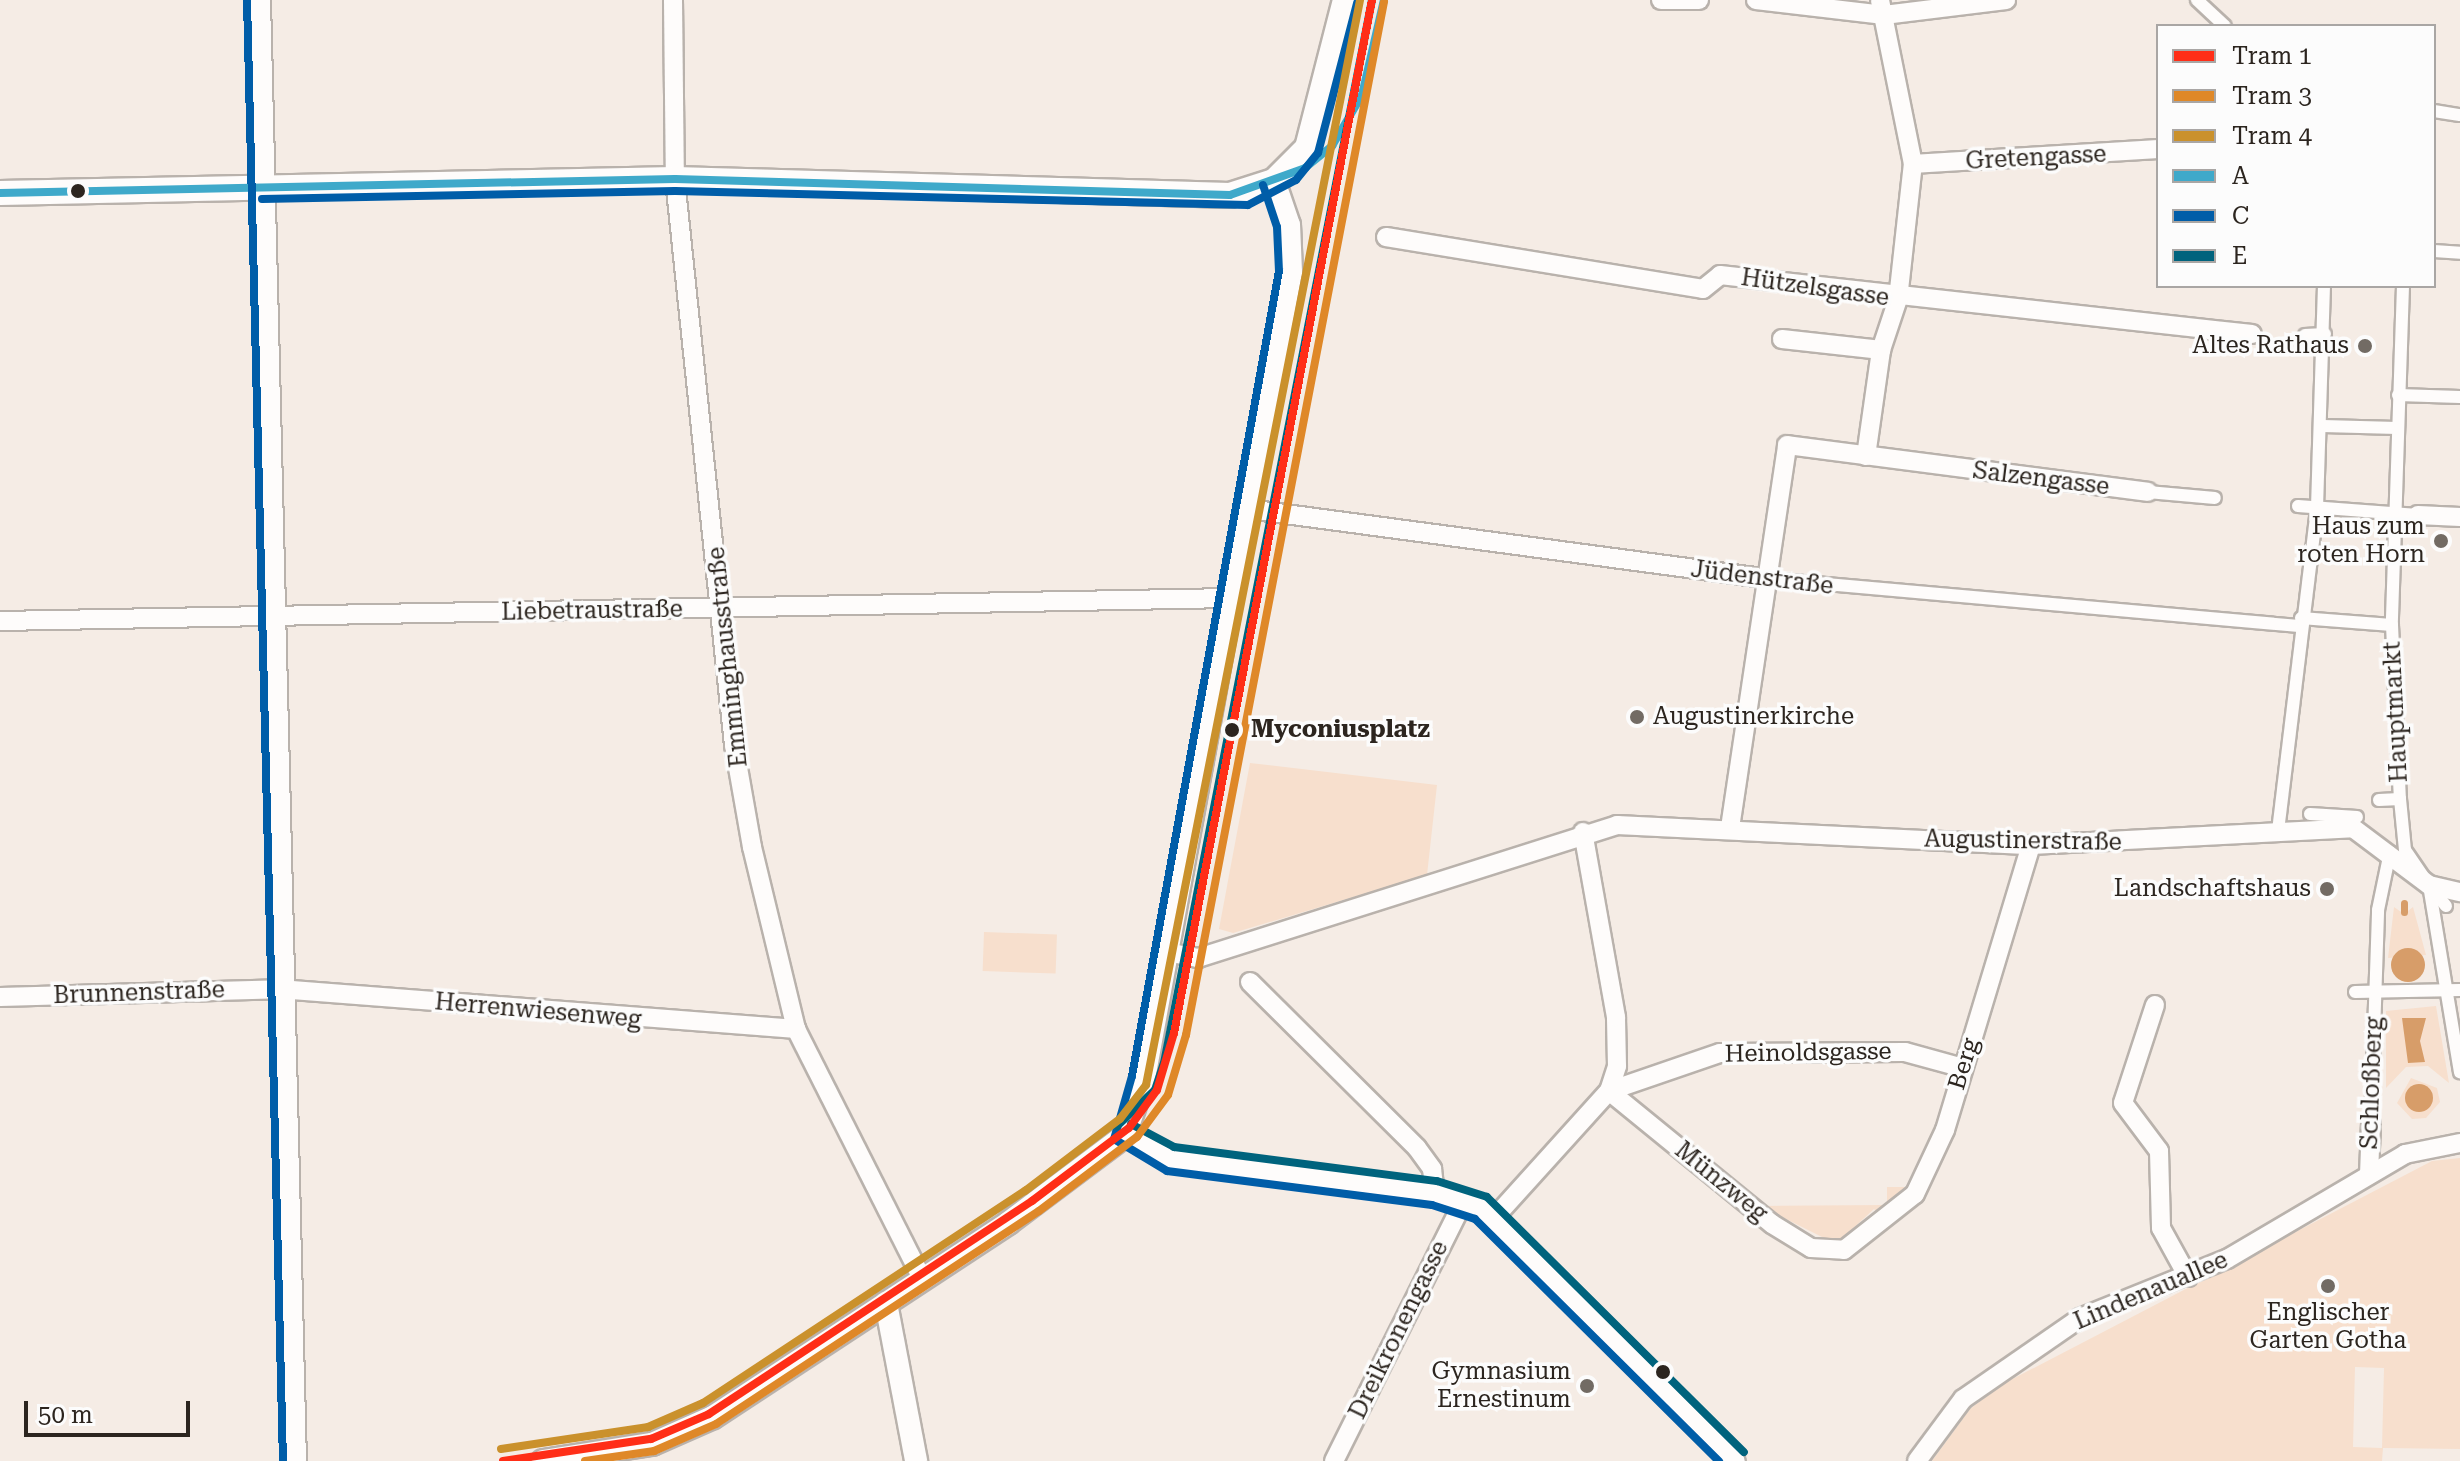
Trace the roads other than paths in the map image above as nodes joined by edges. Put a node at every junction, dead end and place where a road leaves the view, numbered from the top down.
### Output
1 (259, 0) edge
2 (673, 0) edge
3 (1345, 0) edge
4 (1661, 0) edge
5 (1699, 0) edge
6 (1756, 0) edge
7 (2006, 0) edge
8 (2197, 0) edge
9 (1882, 8) edge
10 (2223, 24) edge
11 (2156, 149) edge
12 (1913, 164) junction
13 (675, 179) junction
14 (1274, 181) junction
15 (262, 187) junction
16 (0, 193) edge
17 (1386, 237) dead end
18 (2436, 251) edge
19 (2460, 253) edge
20 (2324, 288) edge
21 (2403, 288) edge
22 (1898, 299) junction
23 (2252, 334) dead end
24 (2325, 334) junction
25 (2305, 335) dead end
26 (1782, 339) dead end
27 (1881, 350) junction
28 (2398, 395) junction
29 (2460, 397) edge
30 (2323, 426) junction
31 (2397, 428) junction
32 (1866, 456) junction
33 (2148, 492) joint
34 (2215, 498) dead end
35 (2298, 506) dead end
36 (2317, 508) junction
37 (1248, 509) junction
38 (2395, 513) junction
39 (2418, 515) joint
40 (2460, 517) edge
41 (1770, 579) junction
42 (1232, 598) junction
43 (724, 607) junction
44 (270, 619) junction
45 (0, 621) edge
46 (2300, 622) junction
47 (2278, 625) joint
48 (2392, 625) junction
49 (2400, 799) junction
50 (2379, 800) dead end
51 (2310, 814) dead end
52 (2332, 815) junction
53 (2357, 817) dead end
54 (1730, 828) junction
55 (2278, 831) junction
56 (1583, 832) junction
57 (2024, 845) junction
58 (2364, 848) dead end
59 (2393, 855) junction
60 (2441, 893) edge
61 (1167, 952) junction
62 (1250, 982) dead end
63 (279, 989) junction
64 (2445, 990) junction
65 (2460, 990) edge
66 (2355, 992) dead end
67 (2376, 992) junction
68 (0, 997) edge
69 (2155, 1005) dead end
70 (796, 1029) junction
71 (1963, 1068) junction
72 (2460, 1072) edge
73 (1609, 1091) junction
74 (2371, 1124) joint
75 (1125, 1135) junction
76 (2460, 1143) edge
77 (2369, 1175) junction
78 (1435, 1193) junction
79 (1464, 1200) junction
80 (1495, 1217) junction
81 (1844, 1250) joint
82 (2188, 1277) junction
83 (923, 1280) junction
84 (886, 1303) junction
85 (652, 1452) edge
86 (295, 1461) edge
87 (543, 1461) edge
88 (916, 1461) edge
89 (1334, 1461) edge
90 (1736, 1461) edge
91 (1917, 1461) edge

1 - 15 street
2 - 13 street, Emminghausstraße
3 - 14 main road
4 - 5 street
6 - 9 street
7 - 9 street
8 - 10 street
9 - 12 street
11 - 12 street, Gretengasse
12 - 22 street
13 - 14 main road
13 - 15 main road
13 - 43 street, Emminghausstraße
14 - 37 street
15 - 16 main road
15 - 44 street
17 - 22 street, Hützelsgasse
18 - 19 street
20 - 24 street
21 - 28 street, Hauptmarkt
22 - 23 street, Hützelsgasse
22 - 27 street
24 - 25 street
24 - 30 street
26 - 27 street
27 - 32 street
28 - 29 street
28 - 31 street, Hauptmarkt
30 - 31 street
30 - 36 street
31 - 38 street, Hauptmarkt
32 - 33 street, Salzengasse
32 - 41 street, Salzengasse
33 - 34 street, Salzengasse
35 - 36 street
36 - 38 street
36 - 46 street
37 - 41 street, Jüdenstraße
37 - 42 street
38 - 39 street
38 - 48 street, Hauptmarkt
39 - 40 street
41 - 47 street, Jüdenstraße
41 - 54 street
42 - 43 street, Liebetraustraße
42 - 61 street
43 - 44 street, Liebetraustraße
43 - 70 street, Emminghausstraße
44 - 45 street, Liebetraustraße
44 - 63 street
46 - 47 street, Hauptmarkt
46 - 48 street, Hauptmarkt
46 - 55 street
48 - 49 street, Hauptmarkt
49 - 50 street, Hauptmarkt
49 - 59 street, Hauptmarkt
51 - 52 street
52 - 53 street
52 - 55 street, Augustinerstraße
52 - 59 street, Augustinerstraße
54 - 56 street, Augustinerstraße
54 - 57 street, Augustinerstraße
55 - 57 street, Augustinerstraße
56 - 61 street
56 - 73 street
57 - 71 street, Berg
58 - 59 street
59 - 60 street, Augustinerstraße
59 - 67 street, Schloßberg
60 - 64 street
61 - 75 street
62 - 78 street
63 - 68 street, Brunnenstraße
63 - 70 street, Herrenwiesenweg
63 - 86 street
64 - 65 street, Schloßberg
64 - 67 street, Schloßberg
64 - 72 street
66 - 67 street, Schloßberg
67 - 74 street, Schloßberg
69 - 82 street
70 - 83 street, Emminghausstraße
71 - 73 street, Heinoldsgasse
71 - 81 street, Berg
73 - 80 street
73 - 81 street, Münzweg
74 - 77 street, Schloßberg
75 - 78 street
75 - 83 street
76 - 77 street, Lindenauallee
77 - 82 street, Lindenauallee
78 - 79 street
79 - 80 street
79 - 89 street, Dreikronengasse
80 - 90 street
82 - 91 street, Lindenauallee
83 - 84 street
84 - 85 street
84 - 88 street
85 - 87 street

